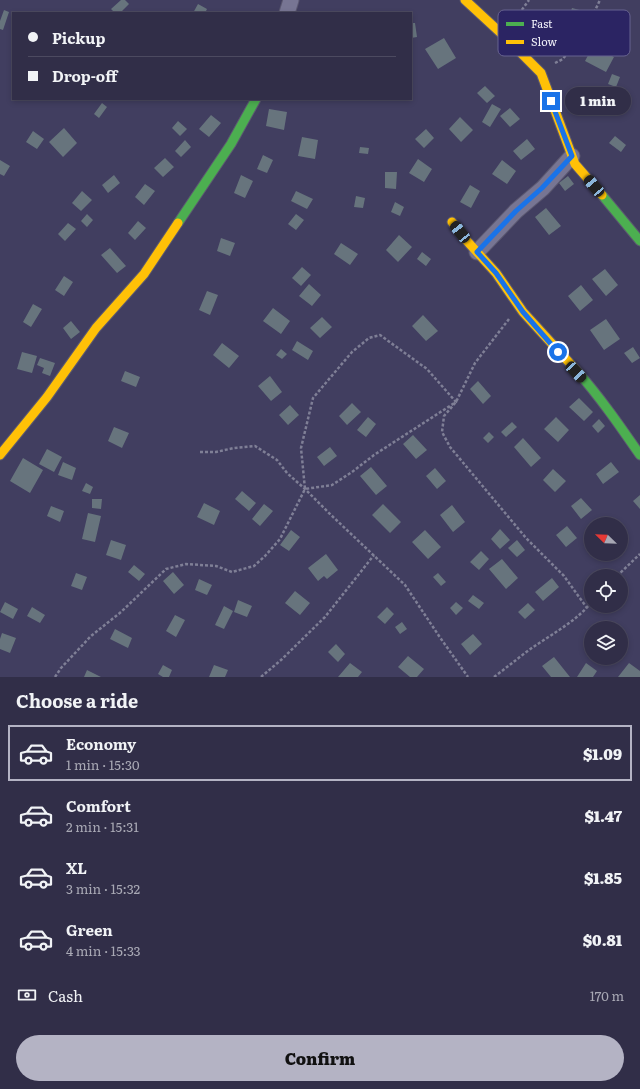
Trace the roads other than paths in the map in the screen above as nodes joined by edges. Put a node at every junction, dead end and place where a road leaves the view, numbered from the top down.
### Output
1 (291, 0) edge
2 (465, 0) edge
3 (287, 12) edge
4 (498, 30) edge
5 (524, 56) edge
6 (255, 100) edge
7 (572, 156) junction
8 (452, 222) dead end
9 (640, 241) edge
10 (477, 252) junction
11 (0, 455) edge
12 (640, 456) edge

1 - 3 street
2 - 4 street
5 - 7 street
6 - 11 street
7 - 9 street
7 - 10 street
8 - 10 street
10 - 12 street

